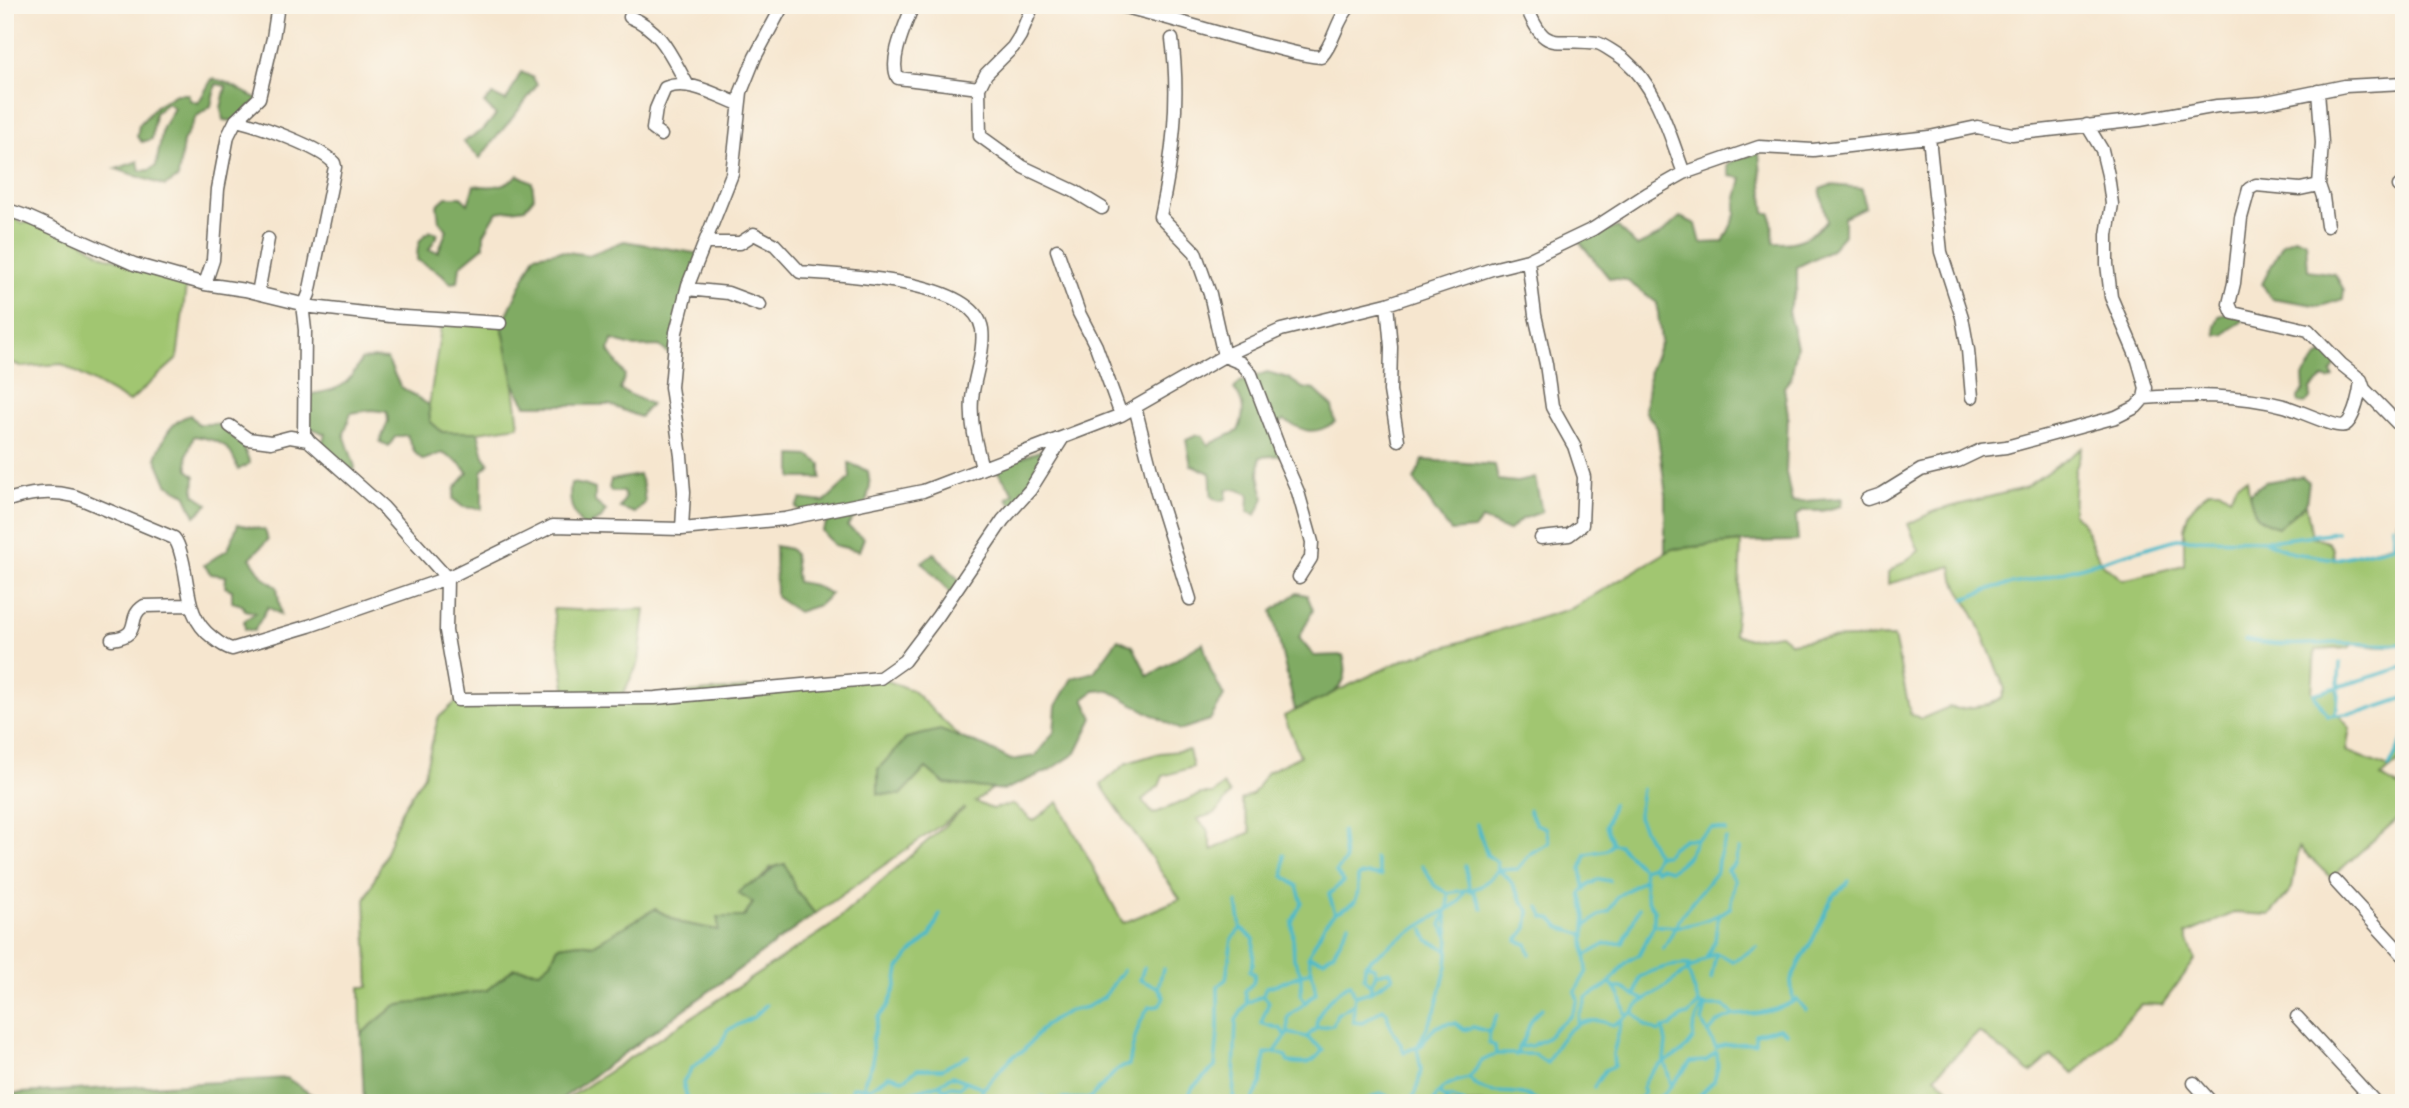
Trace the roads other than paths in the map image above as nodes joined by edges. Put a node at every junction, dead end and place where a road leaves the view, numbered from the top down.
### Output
1 (278, 5) edge
2 (783, 5) edge
3 (913, 5) edge
4 (1034, 5) edge
5 (1115, 5) edge
6 (1351, 5) edge
7 (1526, 5) edge
8 (630, 17) dead end
9 (1172, 39) dead end
10 (2404, 83) edge
11 (687, 84) junction
12 (979, 88) junction
13 (2318, 90) junction
14 (739, 104) junction
15 (236, 120) junction
16 (2087, 125) junction
17 (661, 135) dead end
18 (1929, 137) junction
19 (1684, 173) junction
20 (2319, 185) junction
21 (1102, 208) dead end
22 (5, 209) edge
23 (2327, 226) dead end
24 (268, 239) dead end
25 (705, 243) junction
26 (1057, 250) dead end
27 (1528, 260) junction
28 (205, 285) junction
29 (687, 289) junction
30 (258, 293) junction
31 (1387, 304) junction
32 (760, 305) dead end
33 (304, 306) junction
34 (500, 323) dead end
35 (1224, 356) junction
36 (2361, 380) junction
37 (1972, 397) dead end
38 (2144, 398) junction
39 (1135, 407) junction
40 (1121, 415) junction
41 (230, 426) dead end
42 (2404, 430) edge
43 (1062, 439) junction
44 (308, 440) junction
45 (1398, 440) dead end
46 (982, 468) junction
47 (1867, 499) dead end
48 (5, 501) edge
49 (682, 528) junction
50 (1541, 538) dead end
51 (1299, 577) dead end
52 (447, 578) junction
53 (1190, 598) dead end
54 (191, 605) junction
55 (111, 639) dead end
56 (2335, 881) dead end
57 (2404, 956) edge
58 (2297, 1017) dead end
59 (2194, 1083) dead end
60 (2212, 1103) edge
61 (2376, 1103) edge

1 - 15 street
2 - 14 street
3 - 12 street
4 - 12 street
5 - 6 street
7 - 19 street
8 - 11 street
9 - 35 street
10 - 13 street
11 - 14 street
11 - 17 street
12 - 21 street
13 - 16 street
13 - 20 street
14 - 25 street
15 - 28 street
15 - 33 street
16 - 18 street
16 - 38 street
18 - 19 street
18 - 37 street
19 - 27 street
20 - 23 street
20 - 36 street
22 - 28 street
24 - 30 street
25 - 29 street
25 - 46 street
26 - 40 street
27 - 31 street
27 - 50 street
28 - 30 street
29 - 32 street
29 - 49 street
30 - 33 street
31 - 35 street
31 - 45 street
33 - 34 street
33 - 44 street
35 - 39 street
35 - 51 street
36 - 38 street
36 - 42 street
38 - 47 street
39 - 40 street
39 - 53 street
40 - 43 street
41 - 44 street
43 - 46 street
43 - 52 street
44 - 52 street
46 - 49 street
48 - 54 street
49 - 52 street
52 - 54 street
54 - 55 street
56 - 57 street
58 - 61 street
59 - 60 street

